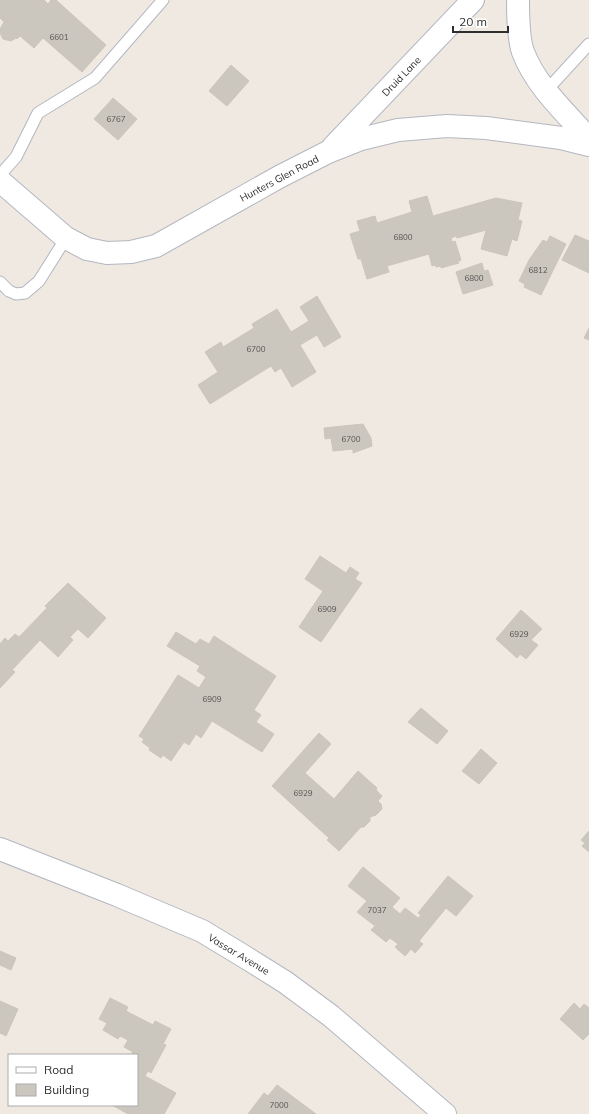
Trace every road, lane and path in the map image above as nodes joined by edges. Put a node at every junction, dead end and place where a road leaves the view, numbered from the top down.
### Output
1 (162, 0) edge
2 (473, 0) edge
3 (518, 0) edge
4 (589, 44) edge
5 (546, 91) junction
6 (589, 139) edge
7 (589, 145) edge
8 (328, 152) junction
9 (0, 176) edge
10 (0, 181) edge
11 (66, 238) junction
12 (0, 282) edge
13 (0, 849) edge
14 (445, 1114) edge

1 - 9 lane
2 - 8 street, Druid Lane
3 - 5 street
4 - 5 lane
5 - 6 street
7 - 8 street, Hunters Glen Road
8 - 11 street, Hunters Glen Road
10 - 11 street, Hunters Glen Road
11 - 12 lane
13 - 14 street, Vassar Avenue

